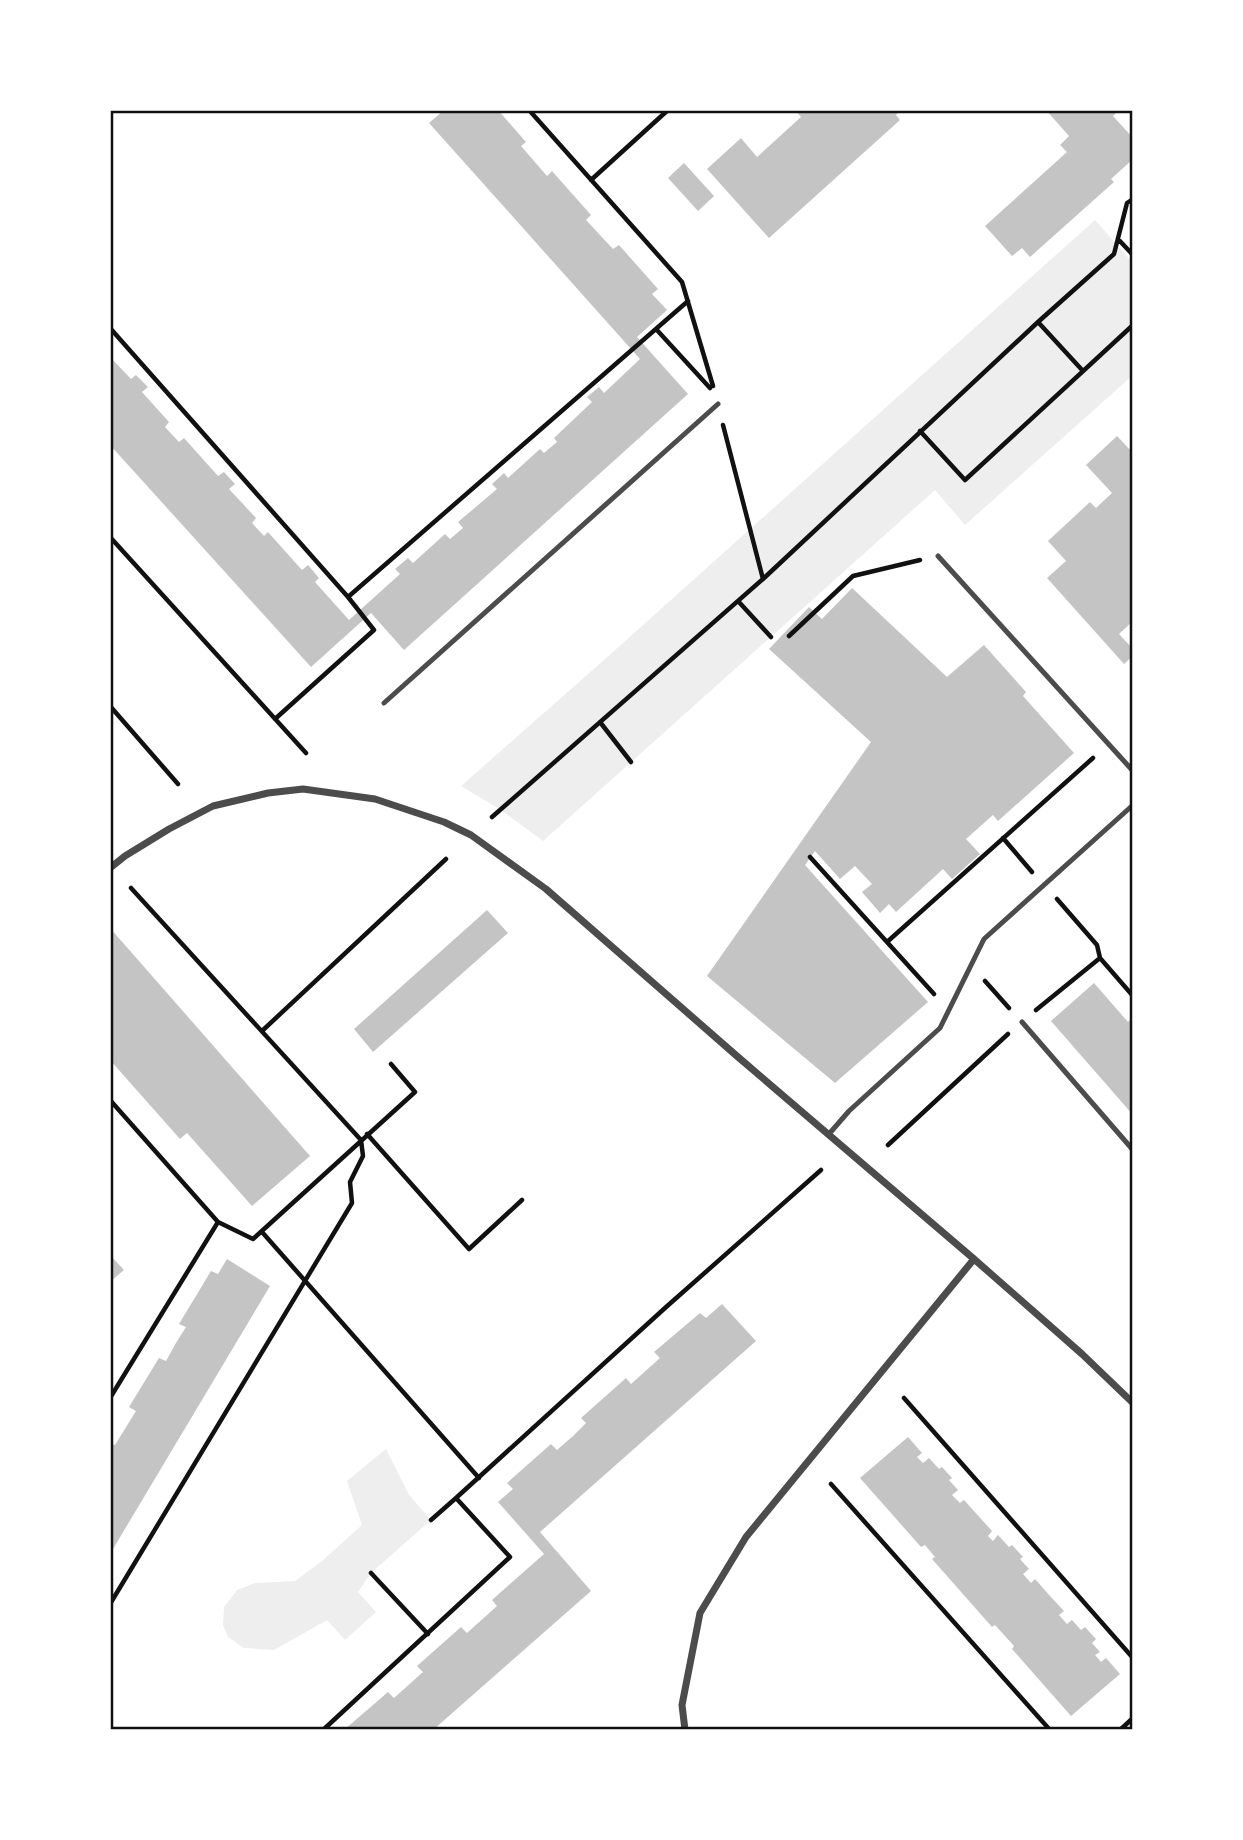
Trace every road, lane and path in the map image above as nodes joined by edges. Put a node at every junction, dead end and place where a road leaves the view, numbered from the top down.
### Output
1 (529, 110) edge
2 (668, 110) edge
3 (591, 180) junction
4 (1133, 199) edge
5 (1118, 239) junction
6 (1133, 255) edge
7 (688, 301) junction
8 (1038, 322) junction
9 (1133, 325) edge
10 (110, 328) edge
11 (656, 329) junction
12 (1083, 371) junction
13 (718, 404) joint
14 (920, 431) junction
15 (110, 537) edge
16 (938, 556) joint
17 (763, 579) junction
18 (348, 597) junction
19 (738, 601) junction
20 (789, 636) dead end
21 (771, 637) dead end
22 (384, 704) dead end
23 (110, 706) edge
24 (275, 719) junction
25 (600, 722) junction
26 (1108, 744) junction
27 (306, 753) dead end
28 (631, 762) dead end
29 (1133, 771) edge
30 (178, 784) dead end
31 (1133, 805) edge
32 (492, 817) dead end
33 (810, 857) dead end
34 (446, 859) dead end
35 (110, 868) edge
36 (131, 888) dead end
37 (1084, 928) dead end
38 (887, 942) junction
39 (1100, 958) dead end
40 (971, 966) junction
41 (949, 1010) junction
42 (1022, 1022) joint
43 (262, 1031) junction
44 (391, 1065) dead end
45 (110, 1100) edge
46 (368, 1134) junction
47 (829, 1135) junction
48 (361, 1140) junction
49 (1133, 1150) edge
50 (821, 1170) dead end
51 (522, 1200) dead end
52 (218, 1222) junction
53 (262, 1232) junction
54 (974, 1259) junction
55 (305, 1281) junction
56 (110, 1398) edge
57 (904, 1398) dead end
58 (1133, 1403) edge
59 (479, 1478) junction
60 (831, 1484) dead end
61 (456, 1498) junction
62 (431, 1520) dead end
63 (371, 1573) dead end
64 (110, 1604) edge
65 (428, 1634) junction
66 (1133, 1658) edge
67 (1133, 1718) edge
68 (323, 1730) edge
69 (685, 1730) edge
70 (1050, 1730) edge
71 (1120, 1730) edge

1 - 3 path
2 - 3 path
3 - 7 path
4 - 5 path
5 - 6 path
5 - 8 path
7 - 11 path
7 - 11 path
8 - 12 path
8 - 14 path
9 - 12 path
10 - 18 path
11 - 18 path
12 - 14 path
13 - 17 path
13 - 22 lane
14 - 17 path
15 - 24 path
16 - 20 path
16 - 26 lane
17 - 19 path
18 - 24 path
19 - 21 path
19 - 25 path
23 - 30 path
24 - 27 path
25 - 28 path
25 - 32 path
26 - 29 lane
26 - 38 path
31 - 40 lane
33 - 38 path
34 - 43 path
35 - 47 street
36 - 43 path
37 - 39 path
38 - 41 path
40 - 41 lane
40 - 42 path
41 - 47 lane
42 - 49 lane
43 - 48 path
44 - 46 path
45 - 52 path
46 - 48 path
46 - 51 path
47 - 54 street
48 - 53 path
48 - 55 path
50 - 59 path
52 - 53 path
52 - 56 path
53 - 55 path
54 - 58 street
54 - 69 street
55 - 59 path
55 - 64 path
57 - 66 path
59 - 61 path
60 - 70 path
61 - 62 path
61 - 65 path
63 - 65 path
65 - 68 path
67 - 71 path

